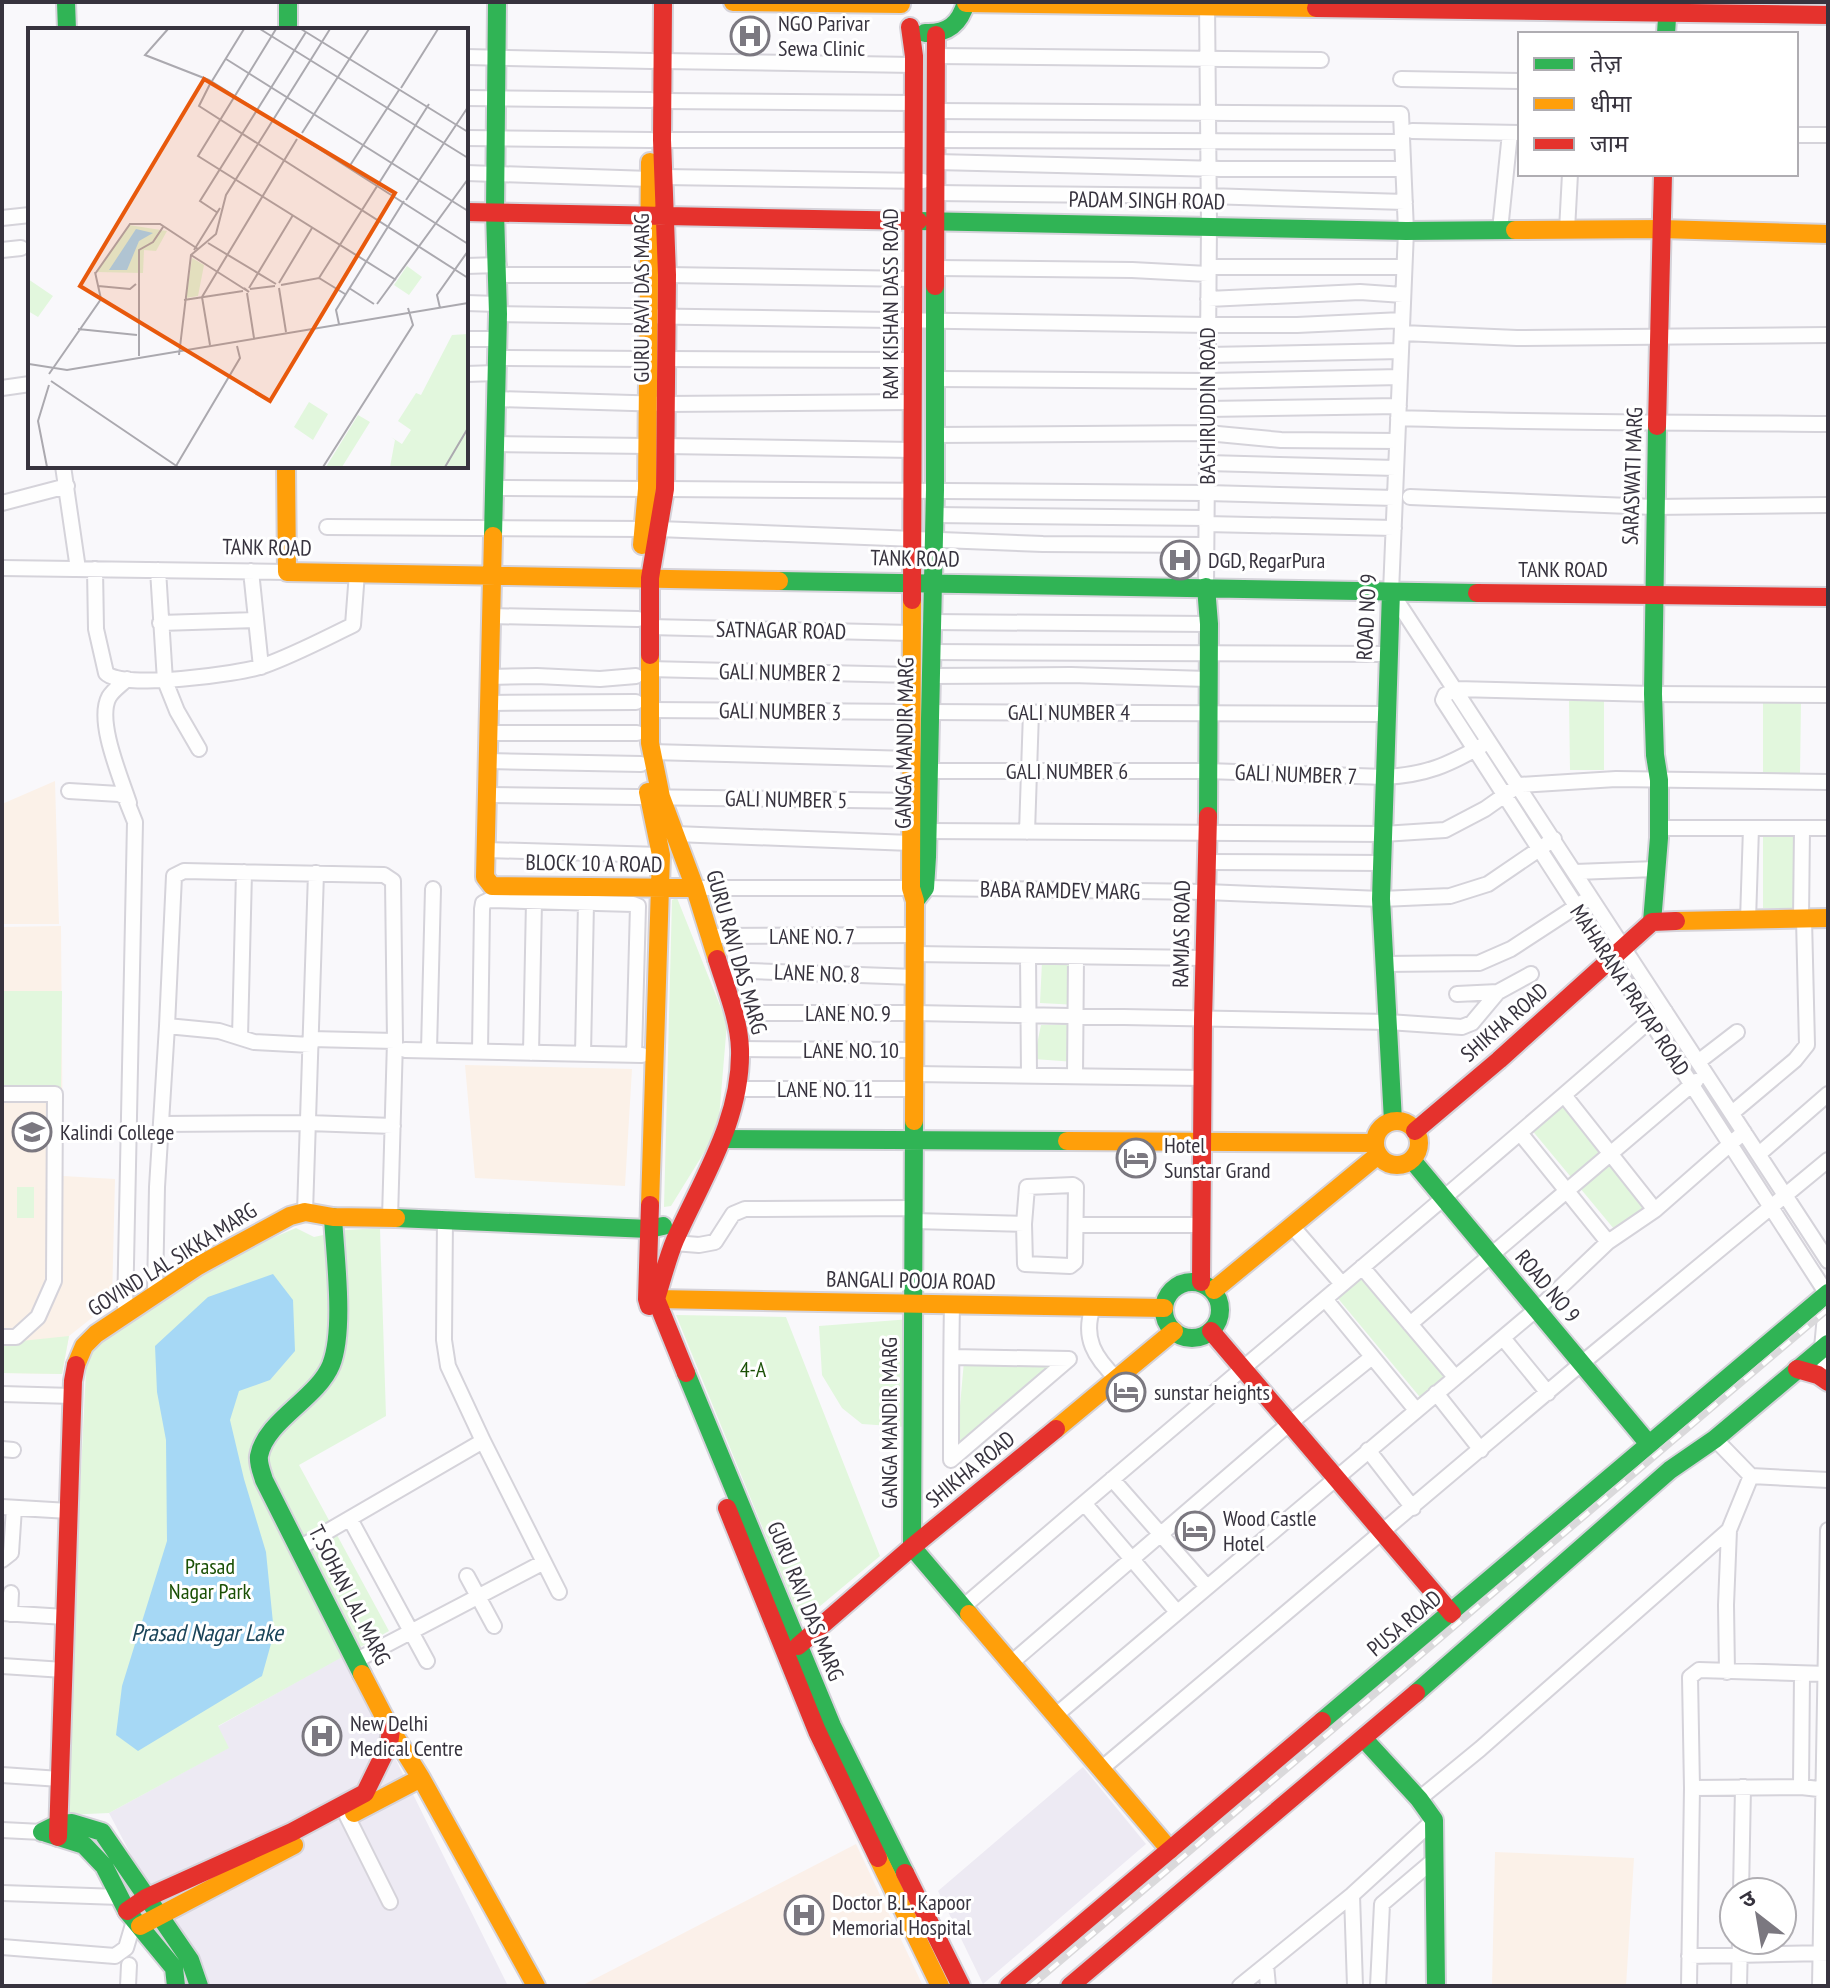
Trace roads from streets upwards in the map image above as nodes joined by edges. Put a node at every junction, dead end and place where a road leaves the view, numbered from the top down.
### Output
1 (66, 2) edge
2 (288, 2) edge
3 (497, 2) edge
4 (652, 2) edge
5 (663, 2) edge
6 (733, 2) edge
7 (1568, 2) edge
8 (1821, 2) edge
9 (901, 3) edge
10 (966, 3) edge
11 (1207, 4) edge
12 (1399, 6) edge
13 (1674, 7) edge
14 (1828, 15) edge
15 (910, 27) junction
16 (67, 28) edge
17 (288, 28) edge
18 (1667, 32) edge
19 (936, 35) junction
20 (936, 56) junction
21 (468, 57) edge
22 (494, 58) junction
23 (1208, 58) junction
24 (1321, 60) dead end
25 (657, 61) junction
26 (914, 65) junction
27 (1401, 79) dead end
28 (1518, 81) edge
29 (468, 98) edge
30 (495, 99) junction
31 (656, 101) junction
32 (914, 103) junction
33 (936, 111) junction
34 (1207, 114) junction
35 (1515, 133) edge
36 (1798, 135) edge
37 (1828, 135) edge
38 (1407, 136) junction
39 (468, 138) edge
40 (495, 139) junction
41 (656, 140) junction
42 (914, 140) junction
43 (937, 140) junction
44 (1208, 142) junction
45 (1208, 167) junction
46 (1403, 169) junction
47 (468, 173) edge
48 (495, 174) junction
49 (1570, 176) edge
50 (1663, 176) edge
51 (656, 178) junction
52 (936, 179) junction
53 (913, 180) junction
54 (1207, 196) junction
55 (1405, 202) junction
56 (468, 212) edge
57 (495, 212) junction
58 (28, 215) edge
59 (658, 215) junction
60 (2, 218) edge
61 (914, 220) junction
62 (937, 221) junction
63 (1209, 225) junction
64 (1661, 229) junction
65 (1500, 230) junction
66 (1567, 230) junction
67 (1406, 231) junction
68 (1828, 234) edge
69 (21, 248) dead end
70 (2, 250) edge
71 (468, 266) edge
72 (1404, 267) junction
73 (936, 268) junction
74 (499, 270) junction
75 (1208, 271) junction
76 (658, 275) junction
77 (914, 279) junction
78 (1403, 295) junction
79 (1208, 299) junction
80 (468, 303) edge
81 (498, 309) junction
82 (657, 316) junction
83 (913, 322) junction
84 (936, 322) junction
85 (1208, 325) junction
86 (1402, 326) junction
87 (1828, 335) edge
88 (1660, 336) junction
89 (468, 340) edge
90 (1401, 351) junction
91 (1208, 355) junction
92 (497, 357) junction
93 (657, 359) junction
94 (913, 360) junction
95 (468, 373) edge
96 (1400, 377) junction
97 (936, 379) junction
98 (1207, 381) junction
99 (28, 384) edge
100 (2, 388) edge
101 (496, 399) junction
102 (914, 402) junction
103 (656, 403) junction
104 (1207, 409) junction
105 (1399, 412) junction
106 (1657, 421) junction
107 (1828, 424) edge
108 (1207, 433) junction
109 (935, 435) junction
110 (1397, 441) junction
111 (495, 444) junction
112 (656, 446) junction
113 (913, 450) junction
114 (1207, 463) junction
115 (63, 468) edge
116 (286, 468) edge
117 (1396, 468) junction
118 (67, 486) junction
119 (494, 488) junction
120 (656, 489) junction
121 (913, 490) junction
122 (935, 490) junction
123 (1207, 493) junction
124 (1403, 497) junction
125 (2, 503) edge
126 (1828, 505) edge
127 (1654, 507) junction
128 (935, 515) junction
129 (1206, 521) junction
130 (492, 526) junction
131 (327, 527) dead end
132 (1394, 528) junction
133 (651, 529) junction
134 (912, 538) junction
135 (934, 538) junction
136 (1206, 545) junction
137 (2, 568) edge
138 (78, 569) junction
139 (95, 569) junction
140 (158, 570) junction
141 (251, 571) junction
142 (287, 572) junction
143 (357, 573) junction
144 (491, 575) junction
145 (644, 578) junction
146 (922, 582) junction
147 (1206, 587) junction
148 (1391, 592) junction
149 (1653, 594) junction
150 (1828, 597) edge
151 (490, 616) junction
152 (256, 620) junction
153 (930, 622) junction
154 (160, 623) junction
155 (644, 623) junction
156 (1209, 624) junction
157 (912, 633) junction
158 (930, 652) junction
159 (1210, 653) junction
160 (1388, 654) junction
161 (261, 667) junction
162 (642, 672) junction
163 (921, 675) junction
164 (489, 677) junction
165 (127, 679) junction
166 (1208, 679) junction
167 (165, 681) junction
168 (1456, 689) junction
169 (1653, 694) junction
170 (1828, 695) edge
171 (489, 703) junction
172 (642, 706) junction
173 (920, 712) junction
174 (1031, 712) junction
175 (1208, 712) junction
176 (1387, 714) junction
177 (488, 733) junction
178 (637, 733) junction
179 (1490, 740) junction
180 (199, 749) dead end
181 (1475, 749) junction
182 (646, 758) junction
183 (912, 759) junction
184 (488, 761) junction
185 (928, 771) junction
186 (1029, 771) junction
187 (1207, 771) junction
188 (1385, 777) junction
189 (1659, 780) junction
190 (1828, 782) edge
191 (1519, 785) junction
192 (69, 791) dead end
193 (487, 795) junction
194 (1506, 795) junction
195 (655, 797) junction
196 (920, 801) junction
197 (130, 807) junction
198 (1659, 828) junction
199 (1751, 828) junction
200 (1802, 828) junction
201 (1828, 828) edge
202 (927, 831) junction
203 (1027, 832) junction
204 (675, 834) junction
205 (1209, 834) junction
206 (1383, 834) junction
207 (911, 843) junction
208 (1547, 844) junction
209 (487, 850) junction
210 (661, 855) junction
211 (1207, 862) junction
212 (1382, 863) junction
213 (1656, 869) junction
214 (244, 872) junction
215 (1575, 872) junction
216 (316, 873) junction
217 (695, 888) junction
218 (433, 889) dead end
219 (660, 889) junction
220 (917, 892) junction
221 (1206, 892) junction
222 (1591, 897) junction
223 (1381, 899) junction
224 (534, 901) junction
225 (586, 903) junction
226 (1576, 906) junction
227 (1828, 918) edge
228 (1802, 919) junction
229 (1748, 920) junction
230 (1652, 922) junction
231 (915, 935) junction
232 (708, 936) junction
233 (915, 954) junction
234 (1617, 954) junction
235 (1028, 956) junction
236 (1076, 957) junction
237 (1205, 958) junction
238 (1384, 964) junction
239 (720, 970) junction
240 (1531, 974) dead end
241 (915, 977) junction
242 (1498, 992) junction
243 (1457, 994) dead end
244 (1665, 1011) junction
245 (734, 1013) junction
246 (915, 1013) junction
247 (1029, 1016) junction
248 (1076, 1017) junction
249 (1203, 1020) junction
250 (1649, 1021) junction
251 (1388, 1022) junction
252 (167, 1026) junction
253 (1737, 1032) dead end
254 (240, 1037) junction
255 (311, 1042) junction
256 (400, 1046) junction
257 (740, 1049) junction
258 (429, 1050) junction
259 (915, 1050) junction
260 (480, 1051) junction
261 (531, 1053) junction
262 (583, 1054) junction
263 (634, 1055) junction
264 (655, 1055) junction
265 (1702, 1068) junction
266 (1029, 1075) junction
267 (1075, 1076) junction
268 (1203, 1078) junction
269 (915, 1081) junction
270 (1691, 1085) junction
271 (735, 1089) junction
272 (2, 1094) edge
273 (1828, 1094) edge
274 (1564, 1095) junction
275 (1732, 1113) junction
276 (1393, 1121) junction
277 (308, 1123) junction
278 (162, 1124) junction
279 (393, 1126) junction
280 (1415, 1131) junction
281 (1744, 1132) junction
282 (1520, 1133) junction
283 (724, 1139) junction
284 (914, 1140) junction
285 (1202, 1142) junction
286 (1730, 1145) junction
287 (1376, 1149) junction
288 (1610, 1154) junction
289 (1759, 1154) junction
290 (1412, 1160) junction
291 (1828, 1160) edge
292 (1567, 1190) junction
293 (1786, 1196) junction
294 (1444, 1199) junction
295 (1771, 1208) junction
296 (1655, 1210) junction
297 (305, 1212) junction
298 (914, 1215) junction
299 (333, 1217) junction
300 (390, 1218) junction
301 (445, 1218) junction
302 (683, 1222) junction
303 (1024, 1224) junction
304 (1076, 1225) junction
305 (1202, 1225) junction
306 (1292, 1226) junction
307 (649, 1229) junction
308 (1608, 1242) junction
309 (674, 1243) junction
310 (1490, 1255) junction
311 (1828, 1261) edge
312 (1362, 1267) junction
313 (1342, 1284) junction
314 (1207, 1286) junction
315 (155, 1293) junction
316 (1827, 1294) edge
317 (652, 1299) junction
318 (1325, 1299) junction
319 (914, 1304) junction
320 (952, 1304) junction
321 (1093, 1307) junction
322 (1164, 1308) junction
323 (1536, 1309) junction
324 (125, 1313) junction
325 (1410, 1324) junction
326 (1174, 1331) junction
327 (1211, 1331) junction
328 (2, 1337) edge
329 (1503, 1338) junction
330 (1825, 1346) edge
331 (952, 1357) junction
332 (1372, 1357) junction
333 (1582, 1363) junction
334 (1242, 1367) junction
335 (1797, 1369) junction
336 (1455, 1377) junction
337 (1117, 1379) junction
338 (1828, 1381) edge
339 (1436, 1393) junction
340 (1548, 1393) junction
341 (2, 1394) edge
342 (73, 1396) junction
343 (1416, 1410) junction
344 (1290, 1423) junction
345 (1715, 1439) junction
346 (483, 1441) junction
347 (1648, 1443) junction
348 (1368, 1450) junction
349 (1481, 1450) junction
350 (1751, 1476) junction
351 (1336, 1477) junction
352 (1112, 1479) junction
353 (1828, 1480) edge
354 (1084, 1503) junction
355 (8, 1507) edge
356 (1413, 1508) junction
357 (69, 1511) junction
358 (350, 1519) junction
359 (1729, 1530) junction
360 (1828, 1530) edge
361 (1383, 1533) junction
362 (1161, 1534) junction
363 (912, 1547) junction
364 (299, 1548) junction
365 (1132, 1559) junction
366 (2, 1560) edge
367 (544, 1562) junction
368 (467, 1576) dead end
369 (1207, 1587) junction
370 (559, 1592) dead end
371 (11, 1593) dead end
372 (478, 1596) junction
373 (963, 1607) junction
374 (1177, 1612) junction
375 (6, 1613) edge
376 (1452, 1614) junction
377 (65, 1617) junction
378 (494, 1626) dead end
379 (412, 1631) junction
380 (798, 1646) junction
381 (357, 1660) junction
382 (427, 1661) dead end
383 (1011, 1663) junction
384 (2, 1666) edge
385 (64, 1670) junction
386 (1727, 1672) junction
387 (1802, 1674) junction
388 (1826, 1674) edge
389 (1056, 1715) junction
390 (391, 1730) junction
391 (1364, 1739) junction
392 (1101, 1769) junction
393 (2, 1775) edge
394 (60, 1779) junction
395 (416, 1780) junction
396 (1743, 1787) junction
397 (1801, 1787) junction
398 (1692, 1788) junction
399 (1826, 1790) edge
400 (1419, 1799) junction
401 (347, 1816) junction
402 (1434, 1820) junction
403 (2, 1830) edge
404 (53, 1830) junction
405 (1170, 1850) junction
406 (1435, 1859) junction
407 (1741, 1876) edge
408 (2, 1893) edge
409 (1352, 1895) junction
410 (146, 1898) junction
411 (390, 1902) dead end
412 (130, 1914) junction
413 (159, 1916) junction
414 (2, 1947) edge
415 (1718, 1951) edge
416 (1798, 1951) edge
417 (1825, 1953) edge
418 (1689, 1956) junction
419 (1740, 1956) edge
420 (129, 1965) dead end
421 (1266, 1965) junction
422 (128, 1986) edge
423 (176, 1986) edge
424 (199, 1986) edge
425 (524, 1986) edge
426 (536, 1986) edge
427 (940, 1986) edge
428 (961, 1986) edge
429 (1009, 1986) edge
430 (1070, 1986) edge
431 (1240, 1986) edge
432 (1268, 1986) edge
433 (1355, 1986) edge
434 (1378, 1986) edge
435 (1436, 1986) edge
436 (1689, 1986) edge
437 (1739, 1986) edge
438 (1820, 1986) edge

1 - 16 street
2 - 17 street
3 - 22 street
4 - 25 street, GURU RAVI DAS MARG
5 - 25 street, GURU RAVI DAS MARG
6 - 9 street
7 - 13 street
8 - 13 street
9 - 15 street, RAM KISHAN DASS ROAD
10 - 11 street
10 - 19 street
11 - 12 street
11 - 23 street, BASHIRUDDIN ROAD
12 - 13 street
13 - 14 street
13 - 18 street
15 - 19 street
15 - 26 street, RAM KISHAN DASS ROAD
19 - 20 street, RAM KISHAN DASS ROAD
20 - 23 street
20 - 33 street, RAM KISHAN DASS ROAD
21 - 22 street
22 - 25 street
22 - 30 street
23 - 24 street
23 - 34 street, BASHIRUDDIN ROAD
25 - 26 street
25 - 31 street, GURU RAVI DAS MARG
26 - 32 street, RAM KISHAN DASS ROAD
27 - 28 street
29 - 30 street
30 - 31 street
30 - 40 street
31 - 32 street
31 - 41 street, GURU RAVI DAS MARG
32 - 42 street, RAM KISHAN DASS ROAD
33 - 34 street
33 - 43 street, RAM KISHAN DASS ROAD
34 - 38 street, ROAD NO 9
34 - 44 street, BASHIRUDDIN ROAD
35 - 38 street
35 - 65 street
36 - 37 street
38 - 44 street
38 - 46 street, ROAD NO 9
39 - 40 street
40 - 41 street
40 - 48 street
41 - 42 street
41 - 51 street, GURU RAVI DAS MARG
42 - 53 street, RAM KISHAN DASS ROAD
43 - 44 street
43 - 52 street, RAM KISHAN DASS ROAD
44 - 45 street, BASHIRUDDIN ROAD
45 - 46 street
45 - 52 street
45 - 54 street, BASHIRUDDIN ROAD
46 - 55 street, ROAD NO 9
47 - 48 street
48 - 51 street
48 - 57 street
49 - 66 street
50 - 64 street, SARASWATI MARG
51 - 53 street
51 - 59 street, GURU RAVI DAS MARG
52 - 53 street
52 - 54 street
52 - 62 street, RAM KISHAN DASS ROAD
53 - 61 street, RAM KISHAN DASS ROAD
54 - 55 street
54 - 63 street, BASHIRUDDIN ROAD
55 - 67 street, ROAD NO 9
56 - 57 street, PADAM SINGH ROAD
57 - 59 street, PADAM SINGH ROAD
57 - 74 street
58 - 60 street
59 - 61 street, PADAM SINGH ROAD
59 - 76 street, GURU RAVI DAS MARG
61 - 62 street, PADAM SINGH ROAD
61 - 77 street, RAM KISHAN DASS ROAD
62 - 63 street, PADAM SINGH ROAD
62 - 73 street, RAM KISHAN DASS ROAD
63 - 67 street, PADAM SINGH ROAD
63 - 75 street, BASHIRUDDIN ROAD
64 - 66 street, PADAM SINGH ROAD
64 - 68 street, PADAM SINGH ROAD
64 - 88 street, SARASWATI MARG
65 - 66 street, PADAM SINGH ROAD
65 - 67 street, PADAM SINGH ROAD
67 - 72 street, ROAD NO 9
69 - 70 street
71 - 74 street
72 - 75 street
72 - 78 street, ROAD NO 9
73 - 75 street
73 - 84 street, RAM KISHAN DASS ROAD
74 - 76 street
74 - 81 street
75 - 79 street, BASHIRUDDIN ROAD
76 - 77 street
76 - 82 street, GURU RAVI DAS MARG
77 - 83 street, RAM KISHAN DASS ROAD
78 - 79 street
78 - 86 street, ROAD NO 9
79 - 85 street, BASHIRUDDIN ROAD
80 - 81 street
81 - 82 street
81 - 92 street
82 - 83 street
82 - 93 street, GURU RAVI DAS MARG
83 - 84 street
83 - 94 street, RAM KISHAN DASS ROAD
84 - 85 street
84 - 97 street, RAM KISHAN DASS ROAD
85 - 86 street
85 - 91 street, BASHIRUDDIN ROAD
86 - 88 street
86 - 90 street, ROAD NO 9
87 - 88 street
88 - 106 street, SARASWATI MARG
89 - 92 street
90 - 91 street
90 - 96 street, ROAD NO 9
91 - 98 street, BASHIRUDDIN ROAD
92 - 93 street
92 - 95 street
92 - 101 street
93 - 94 street
93 - 103 street, GURU RAVI DAS MARG
94 - 102 street, RAM KISHAN DASS ROAD
96 - 98 street
96 - 105 street, ROAD NO 9
97 - 98 street
97 - 109 street, RAM KISHAN DASS ROAD
98 - 104 street, BASHIRUDDIN ROAD
99 - 100 street
101 - 103 street
101 - 111 street
102 - 103 street
102 - 113 street, RAM KISHAN DASS ROAD
103 - 112 street, GURU RAVI DAS MARG
104 - 105 street
104 - 108 street, BASHIRUDDIN ROAD
105 - 106 street
105 - 110 street, ROAD NO 9
106 - 107 street
106 - 127 street, SARASWATI MARG
108 - 109 street
108 - 110 street
108 - 114 street, BASHIRUDDIN ROAD
109 - 122 street, RAM KISHAN DASS ROAD
110 - 117 street, ROAD NO 9
111 - 112 street
111 - 119 street
112 - 113 street
112 - 120 street, GURU RAVI DAS MARG
113 - 121 street, RAM KISHAN DASS ROAD
114 - 117 street
114 - 123 street, BASHIRUDDIN ROAD
115 - 118 street
116 - 142 street
117 - 124 street, ROAD NO 9
118 - 125 street
118 - 138 street
119 - 120 street
119 - 130 street
120 - 121 street
120 - 133 street, GURU RAVI DAS MARG
121 - 122 street
121 - 134 street, RAM KISHAN DASS ROAD
122 - 123 street
122 - 128 street, RAM KISHAN DASS ROAD
123 - 124 street
123 - 129 street, BASHIRUDDIN ROAD
124 - 127 street
124 - 132 street, ROAD NO 9
126 - 127 street
127 - 149 street, SARASWATI MARG
128 - 129 street
128 - 135 street, RAM KISHAN DASS ROAD
129 - 132 street
129 - 136 street, BASHIRUDDIN ROAD
130 - 131 street
130 - 133 street
130 - 144 street
132 - 148 street, ROAD NO 9
133 - 134 street
133 - 145 street, GURU RAVI DAS MARG
134 - 135 street
134 - 146 street, RAM KISHAN DASS ROAD
135 - 136 street
135 - 146 street, RAM KISHAN DASS ROAD
136 - 147 street, BASHIRUDDIN ROAD
137 - 138 street, TANK ROAD
138 - 139 street, TANK ROAD
139 - 140 street, TANK ROAD
139 - 165 street
140 - 141 street, TANK ROAD
140 - 154 street
141 - 142 street, TANK ROAD
141 - 152 street
142 - 143 street, TANK ROAD
143 - 144 street, TANK ROAD
143 - 161 street
144 - 145 street, TANK ROAD
144 - 151 street
145 - 146 street, TANK ROAD
145 - 155 street, GURU RAVI DAS MARG
146 - 147 street, TANK ROAD
146 - 153 street, GANGA MANDIR MARG
146 - 157 street, GANGA MANDIR MARG
147 - 148 street, TANK ROAD
147 - 156 street, RAMJAS ROAD
148 - 149 street, TANK ROAD
148 - 160 street, ROAD NO 9
148 - 168 street, MAHARANA PRATAP ROAD
149 - 150 street, TANK ROAD
149 - 169 street, SARASWATI MARG
151 - 155 street, SATNAGAR ROAD
151 - 164 street
152 - 154 street
152 - 161 street
153 - 156 street
153 - 158 street, GANGA MANDIR MARG
154 - 167 street
155 - 157 street, SATNAGAR ROAD
155 - 162 street, GURU RAVI DAS MARG
156 - 159 street, RAMJAS ROAD
157 - 163 street, GANGA MANDIR MARG
158 - 159 street
158 - 163 street, GANGA MANDIR MARG
159 - 160 street
159 - 166 street, RAMJAS ROAD
160 - 176 street, ROAD NO 9
161 - 167 street
162 - 163 street, GALI NUMBER 2
162 - 164 street, GALI NUMBER 2
162 - 172 street, GURU RAVI DAS MARG
163 - 166 street, GALI NUMBER 2
163 - 173 street, GANGA MANDIR MARG
164 - 171 street
165 - 167 street
165 - 197 street
166 - 175 street, RAMJAS ROAD
167 - 180 street
168 - 169 street
168 - 179 street, MAHARANA PRATAP ROAD
168 - 181 street, MAHARANA PRATAP ROAD
169 - 170 street
169 - 189 street, SARASWATI MARG
171 - 172 street, GALI NUMBER 3
171 - 177 street
172 - 173 street, GALI NUMBER 3
172 - 178 street, GURU RAVI DAS MARG
172 - 182 street, GURU RAVI DAS MARG
173 - 174 street, GALI NUMBER 4
173 - 183 street, GANGA MANDIR MARG
173 - 185 street, GANGA MANDIR MARG
174 - 175 street, GALI NUMBER 4
174 - 186 street
175 - 176 street, GALI NUMBER 4
175 - 187 street, RAMJAS ROAD
176 - 188 street, ROAD NO 9
177 - 178 street
177 - 184 street
178 - 182 street, GURU RAVI DAS MARG
179 - 181 street, GALI NUMBER 7
179 - 191 street, MAHARANA PRATAP ROAD
181 - 188 street, GALI NUMBER 7
181 - 194 street, MAHARANA PRATAP ROAD
182 - 183 street
182 - 184 street
182 - 195 street, GURU RAVI DAS MARG
183 - 196 street, GANGA MANDIR MARG
184 - 193 street
185 - 186 street, GALI NUMBER 6
185 - 196 street, GANGA MANDIR MARG
186 - 187 street, GALI NUMBER 6
186 - 203 street
187 - 188 street, GALI NUMBER 7
187 - 205 street, RAMJAS ROAD
188 - 206 street, ROAD NO 9
189 - 190 street
189 - 191 street
189 - 198 street, SARASWATI MARG
191 - 194 street
191 - 208 street, MAHARANA PRATAP ROAD
192 - 197 street
193 - 195 street, GALI NUMBER 5
193 - 209 street
194 - 206 street
194 - 208 street, MAHARANA PRATAP ROAD
195 - 196 street, GALI NUMBER 5
195 - 204 street, GURU RAVI DAS MARG
195 - 210 street, GURU RAVI DAS MARG
196 - 202 street, GANGA MANDIR MARG
196 - 207 street, GANGA MANDIR MARG
197 - 324 street
198 - 199 street
198 - 213 street, SARASWATI MARG
199 - 200 street
199 - 229 street
200 - 201 street
200 - 228 street
202 - 203 street
202 - 220 street, GANGA MANDIR MARG
203 - 205 street
204 - 207 street
204 - 217 street, GURU RAVI DAS MARG
205 - 206 street
205 - 211 street, RAMJAS ROAD
206 - 212 street, ROAD NO 9
207 - 220 street, GANGA MANDIR MARG
208 - 215 street, MAHARANA PRATAP ROAD
208 - 223 street, BABA RAMDEV MARG
208 - 226 street, MAHARANA PRATAP ROAD
209 - 210 street
209 - 219 street, BLOCK 10 A ROAD
210 - 219 street, GURU RAVI DAS MARG
211 - 212 street
211 - 221 street, RAMJAS ROAD
212 - 223 street, ROAD NO 9
213 - 215 street
213 - 230 street, SARASWATI MARG
214 - 216 street
214 - 252 street
214 - 254 street
215 - 222 street, MAHARANA PRATAP ROAD
216 - 255 street
216 - 256 street
217 - 219 street, BLOCK 10 A ROAD
217 - 220 street, BABA RAMDEV MARG
217 - 232 street, GURU RAVI DAS MARG
218 - 258 street
219 - 264 street, GURU RAVI DAS MARG
220 - 221 street, BABA RAMDEV MARG
220 - 231 street, GANGA MANDIR MARG
221 - 223 street, BABA RAMDEV MARG
221 - 237 street, RAMJAS ROAD
222 - 226 street
222 - 234 street, MAHARANA PRATAP ROAD
223 - 238 street, ROAD NO 9
224 - 225 street
224 - 260 street
224 - 261 street
225 - 262 street
225 - 263 street
226 - 234 street, MAHARANA PRATAP ROAD
226 - 238 street
227 - 228 street
228 - 229 street
228 - 275 street
229 - 230 street
230 - 234 street
231 - 232 street, LANE NO. 7
231 - 233 street, GANGA MANDIR MARG
232 - 239 street, GURU RAVI DAS MARG
233 - 235 street
233 - 241 street, GANGA MANDIR MARG
234 - 244 street, MAHARANA PRATAP ROAD
234 - 250 street, MAHARANA PRATAP ROAD
234 - 280 street, SHIKHA ROAD
235 - 236 street
235 - 247 street
236 - 237 street
236 - 248 street
237 - 249 street, RAMJAS ROAD
238 - 251 street, ROAD NO 9
239 - 241 street, LANE NO. 8
239 - 245 street, GURU RAVI DAS MARG
240 - 242 street
241 - 246 street, GANGA MANDIR MARG
242 - 243 street
242 - 251 street, LANE NO. 9
244 - 250 street
244 - 265 street, MAHARANA PRATAP ROAD
245 - 246 street, LANE NO. 9
245 - 257 street, GURU RAVI DAS MARG
246 - 247 street, LANE NO. 9
246 - 259 street, GANGA MANDIR MARG
247 - 248 street, LANE NO. 9
247 - 266 street
248 - 249 street, LANE NO. 9
248 - 267 street
249 - 251 street, LANE NO. 9
249 - 268 street, RAMJAS ROAD
250 - 270 street, MAHARANA PRATAP ROAD
250 - 274 street
251 - 276 street, ROAD NO 9
252 - 254 street
252 - 278 street
253 - 265 street
254 - 255 street
255 - 256 street
255 - 277 street
256 - 258 street
256 - 279 street
257 - 259 street, LANE NO. 10
257 - 271 street, GURU RAVI DAS MARG
258 - 260 street
259 - 269 street, GANGA MANDIR MARG
260 - 261 street
261 - 262 street
262 - 263 street
263 - 264 street
264 - 307 street, GURU RAVI DAS MARG
265 - 270 street
265 - 275 street, MAHARANA PRATAP ROAD
266 - 267 street, LANE NO. 11
266 - 269 street, LANE NO. 11
267 - 268 street, LANE NO. 11
268 - 285 street, RAMJAS ROAD
269 - 271 street, LANE NO. 11
269 - 284 street, GANGA MANDIR MARG
270 - 286 street, MAHARANA PRATAP ROAD
270 - 288 street
271 - 283 street, GURU RAVI DAS MARG
272 - 328 street
273 - 289 street
274 - 282 street
274 - 288 street
275 - 281 street, MAHARANA PRATAP ROAD
276 - 280 street
276 - 287 street
277 - 278 street
277 - 279 street
277 - 297 street
278 - 315 street
279 - 300 street
280 - 290 street
281 - 286 street
281 - 289 street, MAHARANA PRATAP ROAD
282 - 292 street
282 - 294 street
283 - 284 street
283 - 302 street, GURU RAVI DAS MARG
284 - 285 street
284 - 298 street, GANGA MANDIR MARG
285 - 287 street
285 - 305 street, RAMJAS ROAD
286 - 295 street, MAHARANA PRATAP ROAD
286 - 296 street
287 - 290 street
287 - 306 street
288 - 292 street
288 - 296 street
289 - 293 street, MAHARANA PRATAP ROAD
290 - 294 street, ROAD NO 9
291 - 293 street
292 - 308 street
292 - 310 street
293 - 295 street
293 - 311 street, MAHARANA PRATAP ROAD
294 - 310 street, ROAD NO 9
294 - 312 street
295 - 316 street, MAHARANA PRATAP ROAD
295 - 333 street
296 - 308 street
297 - 299 street
297 - 315 street, GOVIND LAL SIKKA MARG
298 - 303 street
298 - 309 street
298 - 319 street, GANGA MANDIR MARG
299 - 300 street
299 - 364 street, T. SOHAN LAL MARG
300 - 301 street
301 - 307 street
301 - 346 street
302 - 307 street
302 - 309 street, GURU RAVI DAS MARG
303 - 304 street
303 - 304 street
304 - 305 street
305 - 314 street, RAMJAS ROAD
306 - 313 street
306 - 314 street
307 - 317 street, GURU RAVI DAS MARG
308 - 323 street
309 - 317 street, GURU RAVI DAS MARG
310 - 323 street, ROAD NO 9
310 - 325 street
312 - 313 street
312 - 325 street
313 - 318 street
314 - 322 street
314 - 327 street
315 - 324 street, GOVIND LAL SIKKA MARG
316 - 330 street
316 - 347 street, PUSA ROAD
317 - 319 street, BANGALI POOJA ROAD
317 - 380 street, GURU RAVI DAS MARG
317 - 427 street, GURU RAVI DAS MARG
318 - 332 street
318 - 334 street
319 - 320 street, BANGALI POOJA ROAD
319 - 363 street, GANGA MANDIR MARG
320 - 321 street, BANGALI POOJA ROAD
320 - 331 street
321 - 322 street, BANGALI POOJA ROAD
321 - 337 street
322 - 326 street
323 - 329 street
323 - 333 street, ROAD NO 9
324 - 342 street, GOVIND LAL SIKKA MARG
325 - 336 street
326 - 327 street
326 - 337 street, SHIKHA ROAD
327 - 334 street
329 - 336 street
329 - 340 street
330 - 335 street
330 - 338 street
331 - 331 street
332 - 343 street
332 - 344 street
333 - 340 street
333 - 347 street, ROAD NO 9
334 - 344 street
334 - 352 street
335 - 338 street
335 - 345 street
336 - 339 street
337 - 363 street, SHIKHA ROAD
339 - 343 street
339 - 349 street
340 - 349 street
341 - 342 street
342 - 357 street, GOVIND LAL SIKKA MARG
343 - 348 street
344 - 351 street
344 - 362 street
345 - 350 street
345 - 391 street
346 - 358 street
346 - 367 street
347 - 376 street, PUSA ROAD
348 - 351 street
348 - 356 street
349 - 356 street
350 - 353 street
350 - 359 street
351 - 361 street
351 - 369 street
352 - 354 street
352 - 362 street
354 - 365 street
354 - 373 street
355 - 357 street
355 - 366 street
356 - 361 street
357 - 377 street, GOVIND LAL SIKKA MARG
358 - 364 street
358 - 379 street
359 - 386 street
359 - 400 street
360 - 388 street
361 - 376 street
361 - 392 street
362 - 365 street
362 - 369 street
363 - 373 street
363 - 380 street, SHIKHA ROAD
364 - 381 street, T. SOHAN LAL MARG
365 - 374 street
365 - 383 street
367 - 370 street
367 - 372 street
368 - 372 street
369 - 374 street
371 - 375 street
372 - 378 street
372 - 379 street
373 - 383 street
374 - 389 street
375 - 377 street
376 - 405 street, PUSA ROAD
377 - 385 street, GOVIND LAL SIKKA MARG
379 - 381 street
379 - 382 street
380 - 428 street, GURU RAVI DAS MARG
381 - 390 street, T. SOHAN LAL MARG
383 - 389 street
384 - 385 street
385 - 394 street, GOVIND LAL SIKKA MARG
386 - 387 street
386 - 398 street
387 - 388 street
387 - 397 street
388 - 399 street
389 - 392 street
390 - 395 street, T. SOHAN LAL MARG
390 - 410 street
391 - 400 street
391 - 430 street
392 - 405 street
393 - 394 street
394 - 404 street, GOVIND LAL SIKKA MARG
395 - 401 street
395 - 425 street, T. SOHAN LAL MARG
395 - 426 street, T. SOHAN LAL MARG
396 - 397 street
396 - 398 street
396 - 407 street
397 - 399 street
398 - 418 street
399 - 417 street
400 - 402 street
401 - 411 street
401 - 413 street
402 - 406 street
402 - 409 street
403 - 404 street
404 - 410 street
404 - 412 street
405 - 429 street, PUSA ROAD
406 - 434 street
406 - 435 street
408 - 412 street
409 - 421 street
409 - 433 street
410 - 412 street
410 - 413 street
412 - 413 street
412 - 414 street
412 - 423 street
413 - 424 street
415 - 418 street
416 - 417 street
417 - 438 street
418 - 436 street
419 - 437 street
420 - 422 street
421 - 431 street
421 - 432 street

